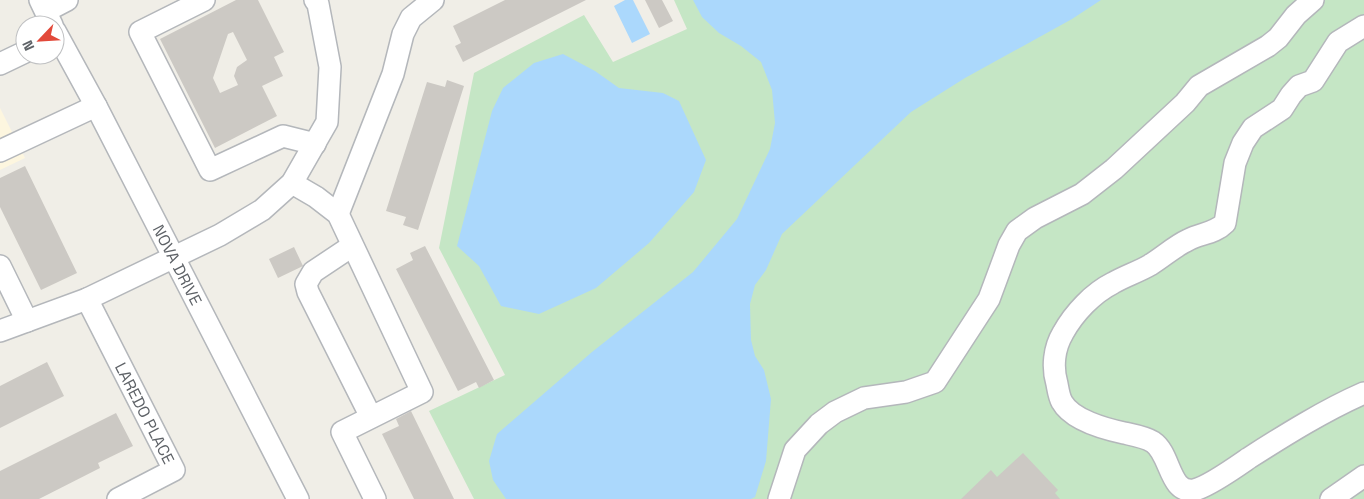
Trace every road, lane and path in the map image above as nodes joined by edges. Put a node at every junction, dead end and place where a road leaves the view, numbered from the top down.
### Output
1 (67, 0) edge
2 (204, 0) edge
3 (433, 0) edge
4 (1313, 0) edge
5 (319, 1) edge
6 (57, 15) edge
7 (1364, 26) edge
8 (65, 49) edge
9 (15, 57) edge
10 (0, 64) edge
11 (96, 106) junction
12 (315, 144) junction
13 (0, 151) edge
14 (292, 182) junction
15 (338, 214) junction
16 (352, 246) junction
17 (173, 257) junction
18 (1, 270) edge
19 (87, 298) junction
20 (27, 321) junction
21 (0, 331) edge
22 (1364, 393) edge
23 (371, 417) junction
24 (1364, 476) edge
25 (118, 499) edge
26 (298, 499) edge
27 (375, 499) edge
28 (779, 499) edge
29 (1331, 499) edge

1 - 6 street
2 - 12 street
3 - 15 street
4 - 28 street
5 - 12 street
7 - 22 street
8 - 11 street, NOVA DRIVE
9 - 10 street
11 - 13 street
11 - 17 street, NOVA DRIVE
12 - 14 street
14 - 15 street
14 - 17 street
15 - 16 street
16 - 23 street
16 - 23 street
17 - 19 street
17 - 26 street, NOVA DRIVE
18 - 20 street
19 - 20 street
19 - 25 street, LAREDO PLACE
20 - 21 street
23 - 27 street
24 - 29 street

